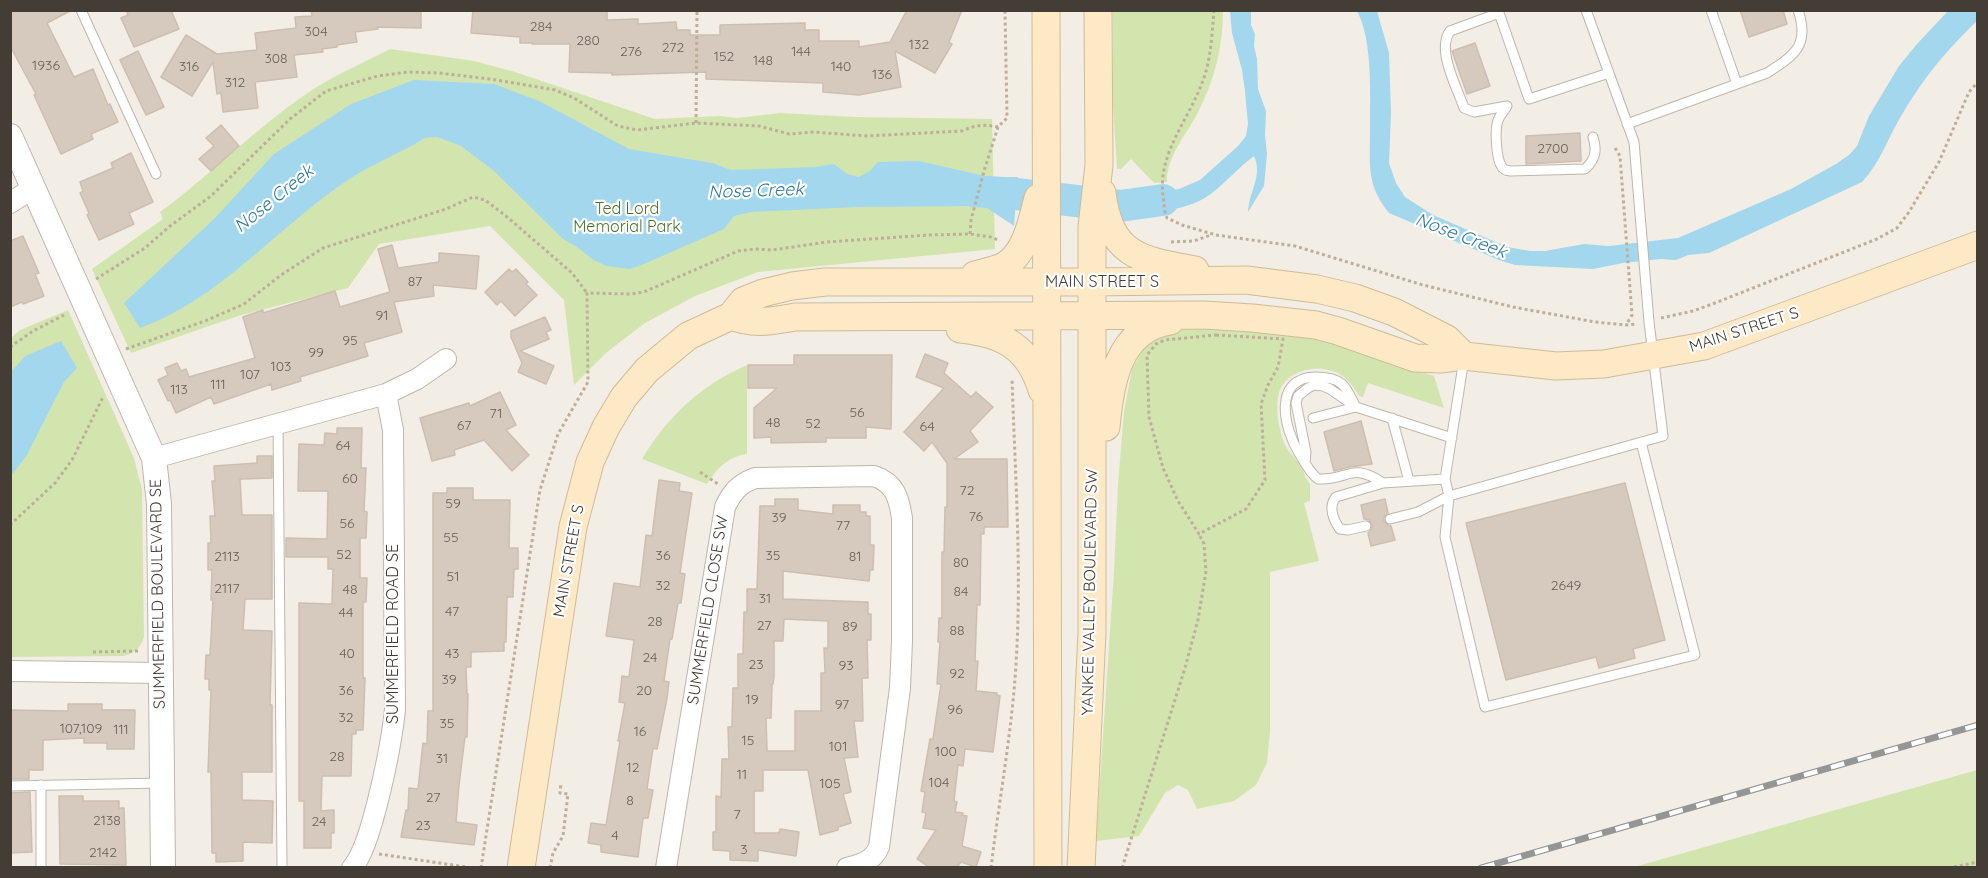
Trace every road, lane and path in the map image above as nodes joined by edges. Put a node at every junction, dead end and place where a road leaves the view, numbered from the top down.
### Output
1 (81, 10) edge
2 (697, 10) edge
3 (1005, 10) edge
4 (1046, 10) edge
5 (1098, 10) edge
6 (1214, 10) edge
7 (1586, 10) edge
8 (1711, 10) edge
9 (1798, 10) edge
10 (1499, 12) edge
11 (1609, 73) junction
12 (1977, 82) edge
13 (1737, 84) junction
14 (696, 123) junction
15 (1627, 124) junction
16 (998, 128) junction
17 (10, 136) edge
18 (1593, 136) dead end
19 (1615, 148) dead end
20 (1046, 165) junction
21 (1099, 165) junction
22 (156, 174) dead end
23 (33, 189) junction
24 (10, 203) edge
25 (970, 234) junction
26 (1212, 234) junction
27 (1000, 242) dead end
28 (1165, 242) dead end
29 (1977, 245) edge
30 (96, 279) dead end
31 (1246, 280) junction
32 (948, 281) junction
33 (1092, 282) junction
34 (1046, 283) junction
35 (587, 293) junction
36 (66, 315) dead end
37 (1204, 315) junction
38 (731, 316) junction
39 (855, 317) junction
40 (1046, 317) junction
41 (1092, 317) junction
42 (1649, 322) junction
43 (1626, 325) junction
44 (10, 347) edge
45 (126, 349) dead end
46 (1464, 356) junction
47 (1653, 357) junction
48 (446, 359) dead end
49 (1012, 371) dead end
50 (386, 394) junction
51 (104, 396) dead end
52 (1046, 402) junction
53 (1356, 407) junction
54 (1313, 418) dead end
55 (1392, 418) junction
56 (278, 424) junction
57 (1452, 438) junction
58 (1641, 442) junction
59 (154, 458) junction
60 (1445, 479) junction
61 (1409, 481) junction
62 (1383, 483) junction
63 (1449, 496) junction
64 (1390, 519) dead end
65 (10, 525) edge
66 (1366, 526) dead end
67 (1199, 534) junction
68 (1092, 632) junction
69 (10, 671) edge
70 (161, 673) junction
71 (162, 783) junction
72 (561, 783) dead end
73 (41, 785) junction
74 (10, 786) edge
75 (357, 860) edge
76 (1977, 862) edge
77 (41, 867) edge
78 (163, 867) edge
79 (282, 867) edge
80 (473, 867) edge
81 (482, 867) edge
82 (526, 867) edge
83 (550, 867) edge
84 (666, 867) edge
85 (848, 867) edge
86 (991, 867) edge
87 (1048, 867) edge
88 (1081, 867) edge
89 (1122, 867) edge
90 (1948, 867) edge

1 - 22 lane
2 - 14 path
3 - 16 path
4 - 20 main road
5 - 21 main road
6 - 26 path
7 - 11 lane
8 - 13 lane
9 - 13 lane
10 - 11 lane
10 - 18 lane
11 - 15 lane
12 - 42 path
13 - 15 lane
14 - 16 path
14 - 30 path
15 - 42 lane
16 - 25 path
17 - 23 street, SUMMERFIELD BOULEVARD SE
19 - 43 path
20 - 32 main road
20 - 34 main road
21 - 31 main road
21 - 33 main road, YANKEE VALLEY BOULEVARD SW
23 - 24 street
23 - 59 street, SUMMERFIELD BOULEVARD SE
25 - 27 path
25 - 35 path
26 - 28 path
26 - 43 path
29 - 47 main road, MAIN STREET S
31 - 33 main road, MAIN STREET S
31 - 46 main road, MAIN STREET S
32 - 34 main road, MAIN STREET S
32 - 38 main road, MAIN STREET S
33 - 34 main road, MAIN STREET S
33 - 41 main road, YANKEE VALLEY BOULEVARD SW
34 - 40 main road
35 - 45 path
35 - 81 path
36 - 44 path
37 - 41 main road, MAIN STREET S
37 - 46 main road, MAIN STREET S
37 - 68 main road
38 - 39 main road, MAIN STREET S
38 - 82 main road, MAIN STREET S
39 - 40 main road, MAIN STREET S
39 - 52 main road
40 - 41 main road, MAIN STREET S
40 - 52 main road
41 - 68 main road, YANKEE VALLEY BOULEVARD SW
42 - 43 path
42 - 47 lane
46 - 47 main road, MAIN STREET S
46 - 57 lane
47 - 58 lane
48 - 50 street
49 - 86 path
50 - 56 street
50 - 75 street, SUMMERFIELD ROAD SE
51 - 65 path
52 - 87 main road
53 - 54 lane
53 - 55 lane
53 - 62 lane
55 - 57 lane
55 - 61 lane
56 - 59 street
56 - 79 lane
57 - 60 lane
58 - 63 lane
58 - 63 lane
59 - 70 street, SUMMERFIELD BOULEVARD SE
60 - 61 lane
60 - 63 lane
61 - 62 lane
62 - 66 lane
63 - 64 lane
67 - 67 path
67 - 89 path
68 - 88 main road, YANKEE VALLEY BOULEVARD SW
69 - 70 street
70 - 71 street, SUMMERFIELD BOULEVARD SE
71 - 73 lane
71 - 78 street, SUMMERFIELD BOULEVARD SE
72 - 83 path
73 - 74 lane
73 - 77 lane
75 - 80 path
76 - 90 path
84 - 85 street, SUMMERFIELD CLOSE SW

